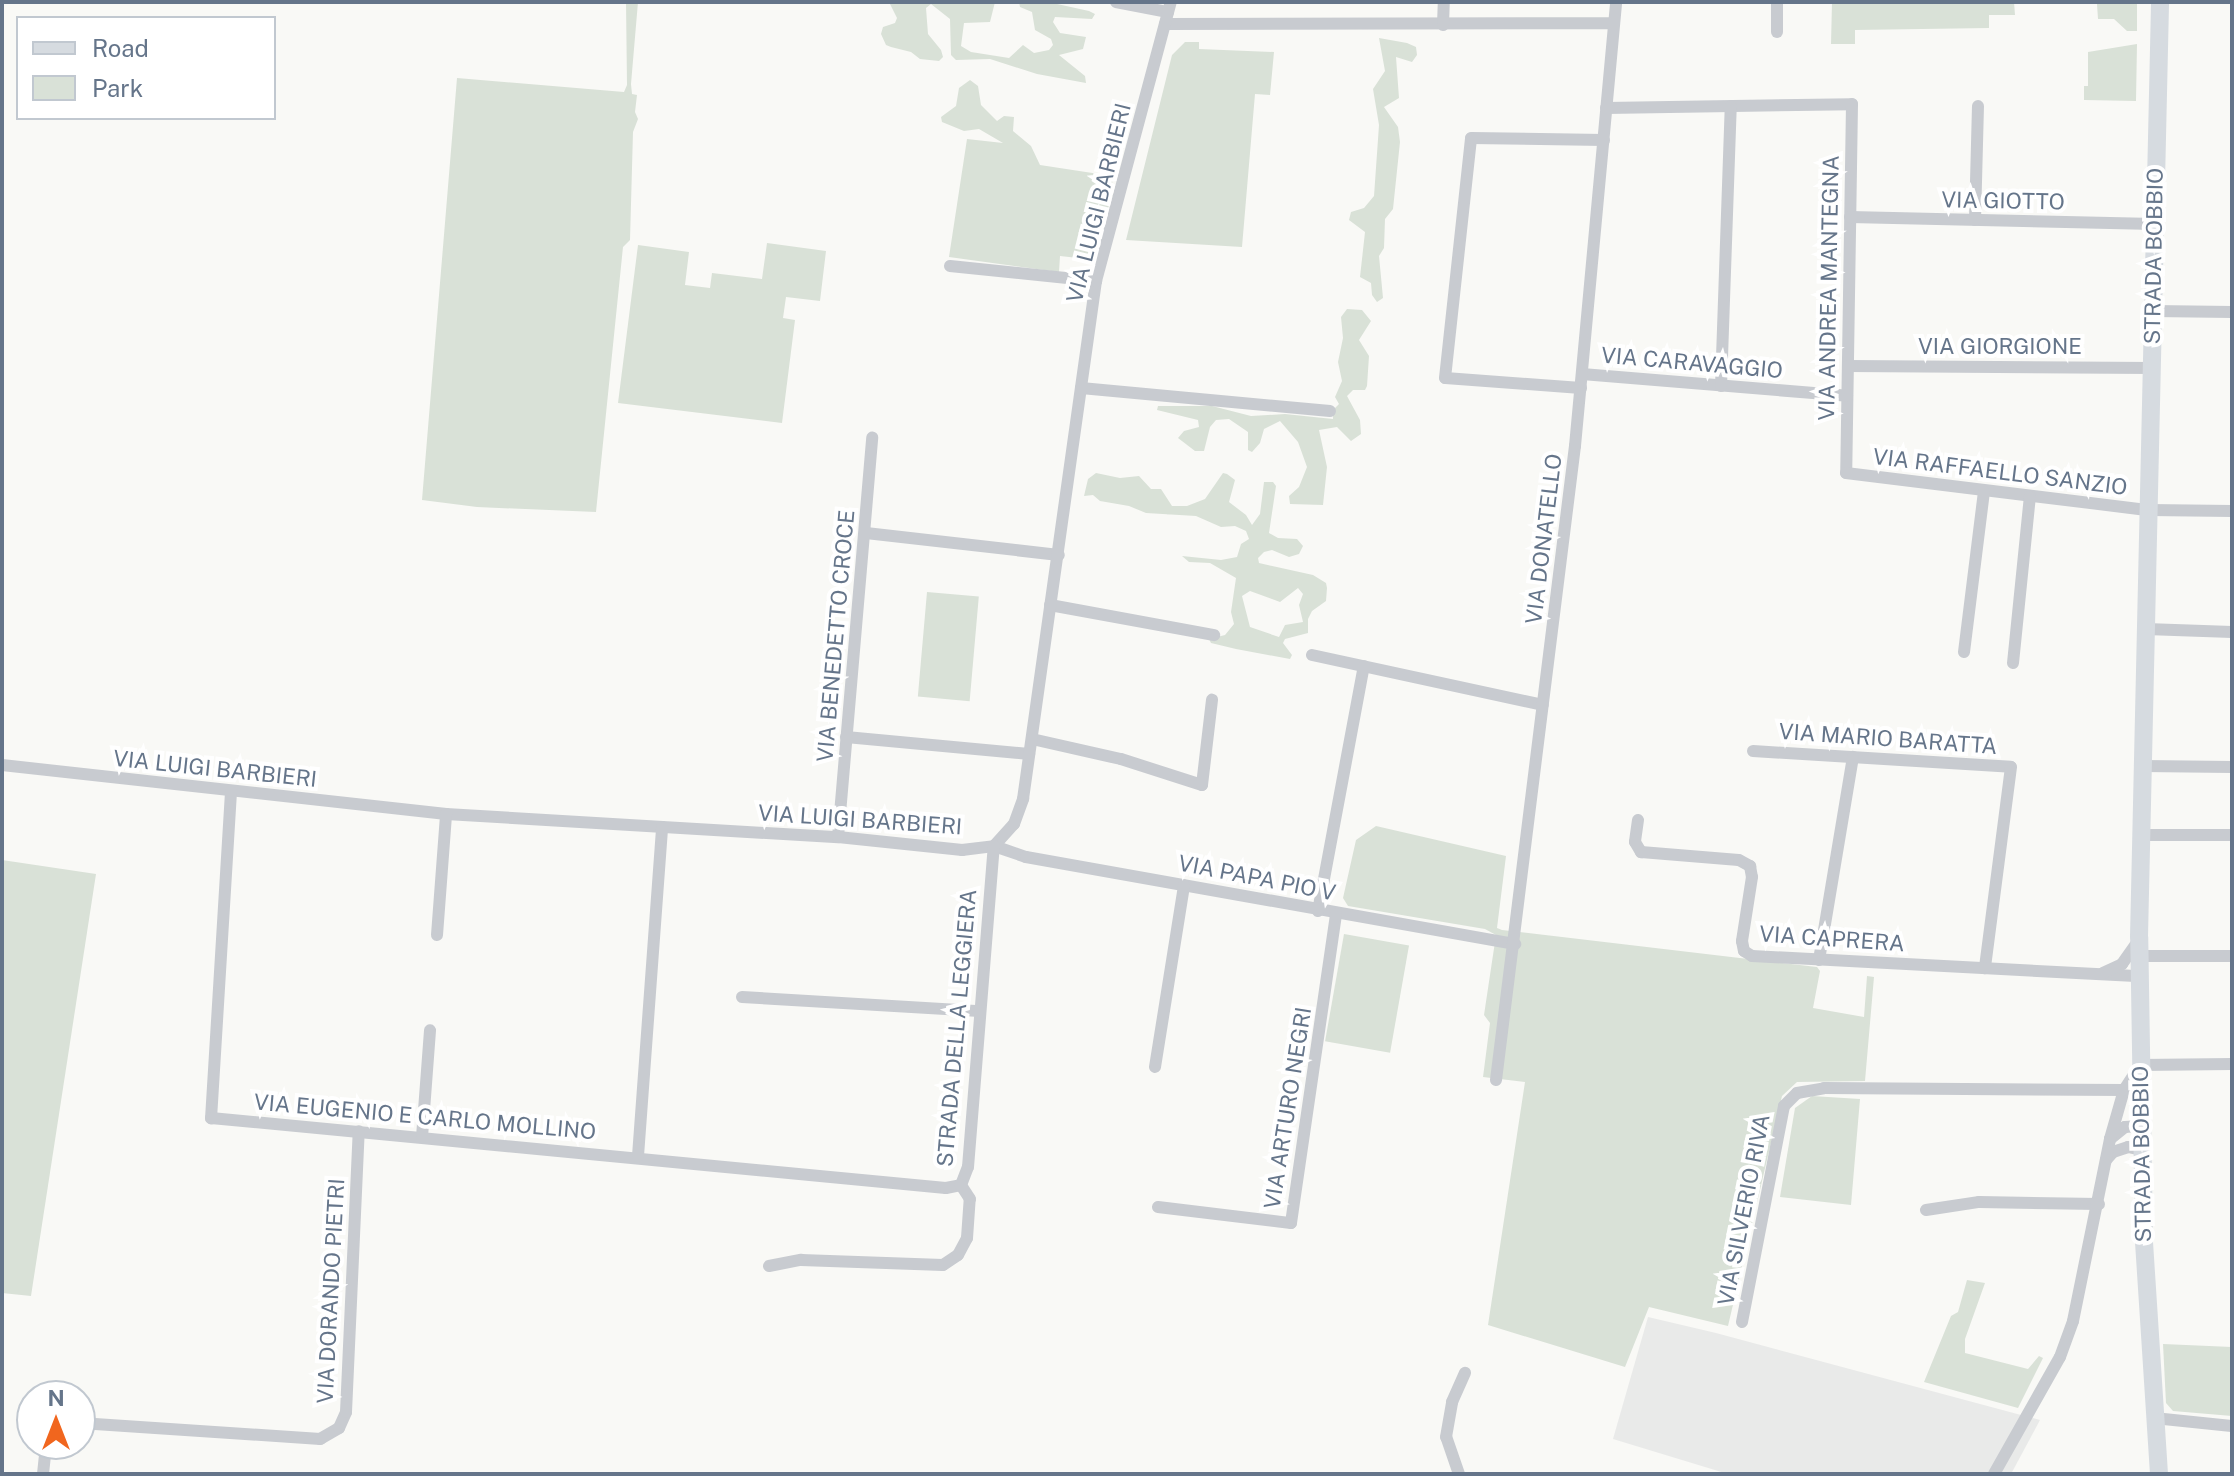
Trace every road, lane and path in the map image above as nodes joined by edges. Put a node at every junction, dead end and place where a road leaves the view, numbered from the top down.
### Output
1 (1116, 2) edge
2 (1444, 2) edge
3 (1616, 2) edge
4 (1777, 2) edge
5 (2160, 2) edge
6 (1168, 13) edge
7 (1614, 23) junction
8 (1443, 25) junction
9 (1777, 32) dead end
10 (1731, 106) junction
11 (1978, 106) dead end
12 (1606, 108) junction
13 (1604, 140) junction
14 (1850, 217) junction
15 (1975, 220) junction
16 (2155, 224) junction
17 (950, 266) dead end
18 (1096, 281) junction
19 (2153, 311) junction
20 (2232, 312) edge
21 (1848, 366) junction
22 (2152, 368) junction
23 (1582, 374) junction
24 (1721, 386) junction
25 (1081, 388) junction
26 (1581, 388) junction
27 (1847, 396) junction
28 (1330, 411) dead end
29 (872, 437) dead end
30 (1846, 473) joint
31 (1984, 492) junction
32 (2030, 497) junction
33 (2149, 510) junction
34 (2232, 511) edge
35 (866, 533) junction
36 (1059, 555) junction
37 (1050, 605) junction
38 (2146, 629) junction
39 (2232, 632) edge
40 (1214, 635) dead end
41 (1964, 652) dead end
42 (1312, 655) dead end
43 (2013, 663) dead end
44 (1364, 666) junction
45 (1212, 700) dead end
46 (1543, 705) junction
47 (846, 737) junction
48 (1032, 739) junction
49 (1753, 751) dead end
50 (1029, 754) junction
51 (1853, 757) junction
52 (2, 765) edge
53 (2143, 766) junction
54 (2232, 767) edge
55 (231, 792) junction
56 (446, 814) junction
57 (1638, 820) dead end
58 (662, 827) junction
59 (2141, 835) junction
60 (2232, 835) edge
61 (838, 837) junction
62 (994, 846) junction
63 (1184, 885) junction
64 (1318, 911) junction
65 (1336, 914) junction
66 (437, 935) dead end
67 (2139, 937) junction
68 (1515, 944) junction
69 (2139, 956) junction
70 (2232, 956) edge
71 (1819, 960) junction
72 (1985, 968) junction
73 (2100, 974) junction
74 (2140, 976) junction
75 (742, 997) dead end
76 (980, 1011) junction
77 (430, 1030) dead end
78 (2232, 1064) edge
79 (2140, 1065) junction
80 (1155, 1067) dead end
81 (1496, 1080) dead end
82 (2124, 1090) junction
83 (2141, 1126) junction
84 (359, 1131) junction
85 (422, 1137) junction
86 (2110, 1139) junction
87 (2142, 1150) junction
88 (638, 1156) junction
89 (2106, 1160) junction
90 (961, 1185) junction
91 (2099, 1204) junction
92 (1158, 1207) dead end
93 (1926, 1210) dead end
94 (769, 1266) dead end
95 (1742, 1322) dead end
96 (1465, 1373) dead end
97 (2154, 1418) junction
98 (96, 1424) edge
99 (2232, 1426) edge
100 (1459, 1474) edge
101 (1994, 1474) edge
102 (2159, 1474) edge

1 - 6 street
2 - 8 street
3 - 7 street, VIA DONATELLO
4 - 9 street
5 - 16 main road, STRADA BOBBIO
6 - 8 street
6 - 18 street, VIA LUIGI BARBIERI
7 - 8 street
7 - 12 street, VIA DONATELLO
10 - 12 street
10 - 14 street, VIA ANDREA MANTEGNA
10 - 24 street
11 - 15 street
12 - 13 street, VIA DONATELLO
13 - 23 street, VIA DONATELLO
13 - 26 street
14 - 15 street, VIA GIOTTO
14 - 21 street, VIA ANDREA MANTEGNA
15 - 16 street, VIA GIOTTO
16 - 19 main road, STRADA BOBBIO
17 - 18 street
18 - 25 street, VIA LUIGI BARBIERI
19 - 20 street
19 - 22 main road, STRADA BOBBIO
21 - 22 street, VIA GIORGIONE
21 - 27 street, VIA ANDREA MANTEGNA
22 - 33 main road, STRADA BOBBIO
23 - 24 street, VIA CARAVAGGIO
23 - 26 street, VIA DONATELLO
24 - 27 street, VIA CARAVAGGIO
25 - 28 street
25 - 36 street, VIA LUIGI BARBIERI
26 - 46 street, VIA DONATELLO
27 - 30 street, VIA ANDREA MANTEGNA
29 - 35 street, VIA BENEDETTO CROCE
30 - 31 street, VIA RAFFAELLO SANZIO
31 - 32 street, VIA RAFFAELLO SANZIO
31 - 41 street
32 - 33 street, VIA RAFFAELLO SANZIO
32 - 43 street
33 - 34 street
33 - 38 main road, STRADA BOBBIO
35 - 36 street
35 - 47 street, VIA BENEDETTO CROCE
36 - 37 street, VIA LUIGI BARBIERI
37 - 40 street
37 - 48 street, VIA LUIGI BARBIERI
38 - 39 street
38 - 53 main road, STRADA BOBBIO
42 - 44 street
44 - 46 street
44 - 64 street
45 - 48 street
46 - 68 street, VIA DONATELLO
47 - 50 street
47 - 61 street, VIA BENEDETTO CROCE
48 - 50 street, VIA LUIGI BARBIERI
49 - 51 street, VIA MARIO BARATTA
50 - 62 street, VIA LUIGI BARBIERI
51 - 71 street
51 - 72 street, VIA MARIO BARATTA
52 - 55 street, VIA LUIGI BARBIERI
53 - 54 street
53 - 59 main road, STRADA BOBBIO
55 - 56 street, VIA LUIGI BARBIERI
55 - 84 street, VIA EUGENIO E CARLO MOLLINO
56 - 58 street, VIA LUIGI BARBIERI
56 - 66 street
57 - 71 street, VIA CAPRERA
58 - 61 street, VIA LUIGI BARBIERI
58 - 88 street
59 - 60 street
59 - 67 main road, STRADA BOBBIO
61 - 62 street, VIA LUIGI BARBIERI
62 - 63 street, VIA PAPA PIO V
62 - 76 street, STRADA DELLA LEGGIERA
63 - 64 street, VIA PAPA PIO V
63 - 80 street
64 - 65 street, VIA PAPA PIO V
65 - 68 street, VIA PAPA PIO V
65 - 92 street, VIA ARTURO NEGRI
67 - 69 main road, STRADA BOBBIO
67 - 73 street
68 - 81 street, VIA DONATELLO
69 - 70 street
69 - 74 main road, STRADA BOBBIO
71 - 72 street, VIA CAPRERA
72 - 73 street, VIA CAPRERA
73 - 74 street, VIA CAPRERA
74 - 79 main road, STRADA BOBBIO
75 - 76 street
76 - 90 street, STRADA DELLA LEGGIERA
77 - 85 street
78 - 79 street
79 - 82 street
79 - 83 main road, STRADA BOBBIO
82 - 86 street
82 - 95 street, VIA SILVERIO RIVA
83 - 86 street
83 - 87 main road, STRADA BOBBIO
84 - 85 street, VIA EUGENIO E CARLO MOLLINO
84 - 98 street, VIA DORANDO PIETRI
85 - 88 street, VIA EUGENIO E CARLO MOLLINO
86 - 89 street
87 - 89 street
87 - 97 main road, STRADA BOBBIO
88 - 90 street, VIA EUGENIO E CARLO MOLLINO
89 - 91 street
90 - 94 street, STRADA DELLA LEGGIERA
91 - 93 street
91 - 101 street
96 - 100 street
97 - 99 street
97 - 102 main road, STRADA BOBBIO

